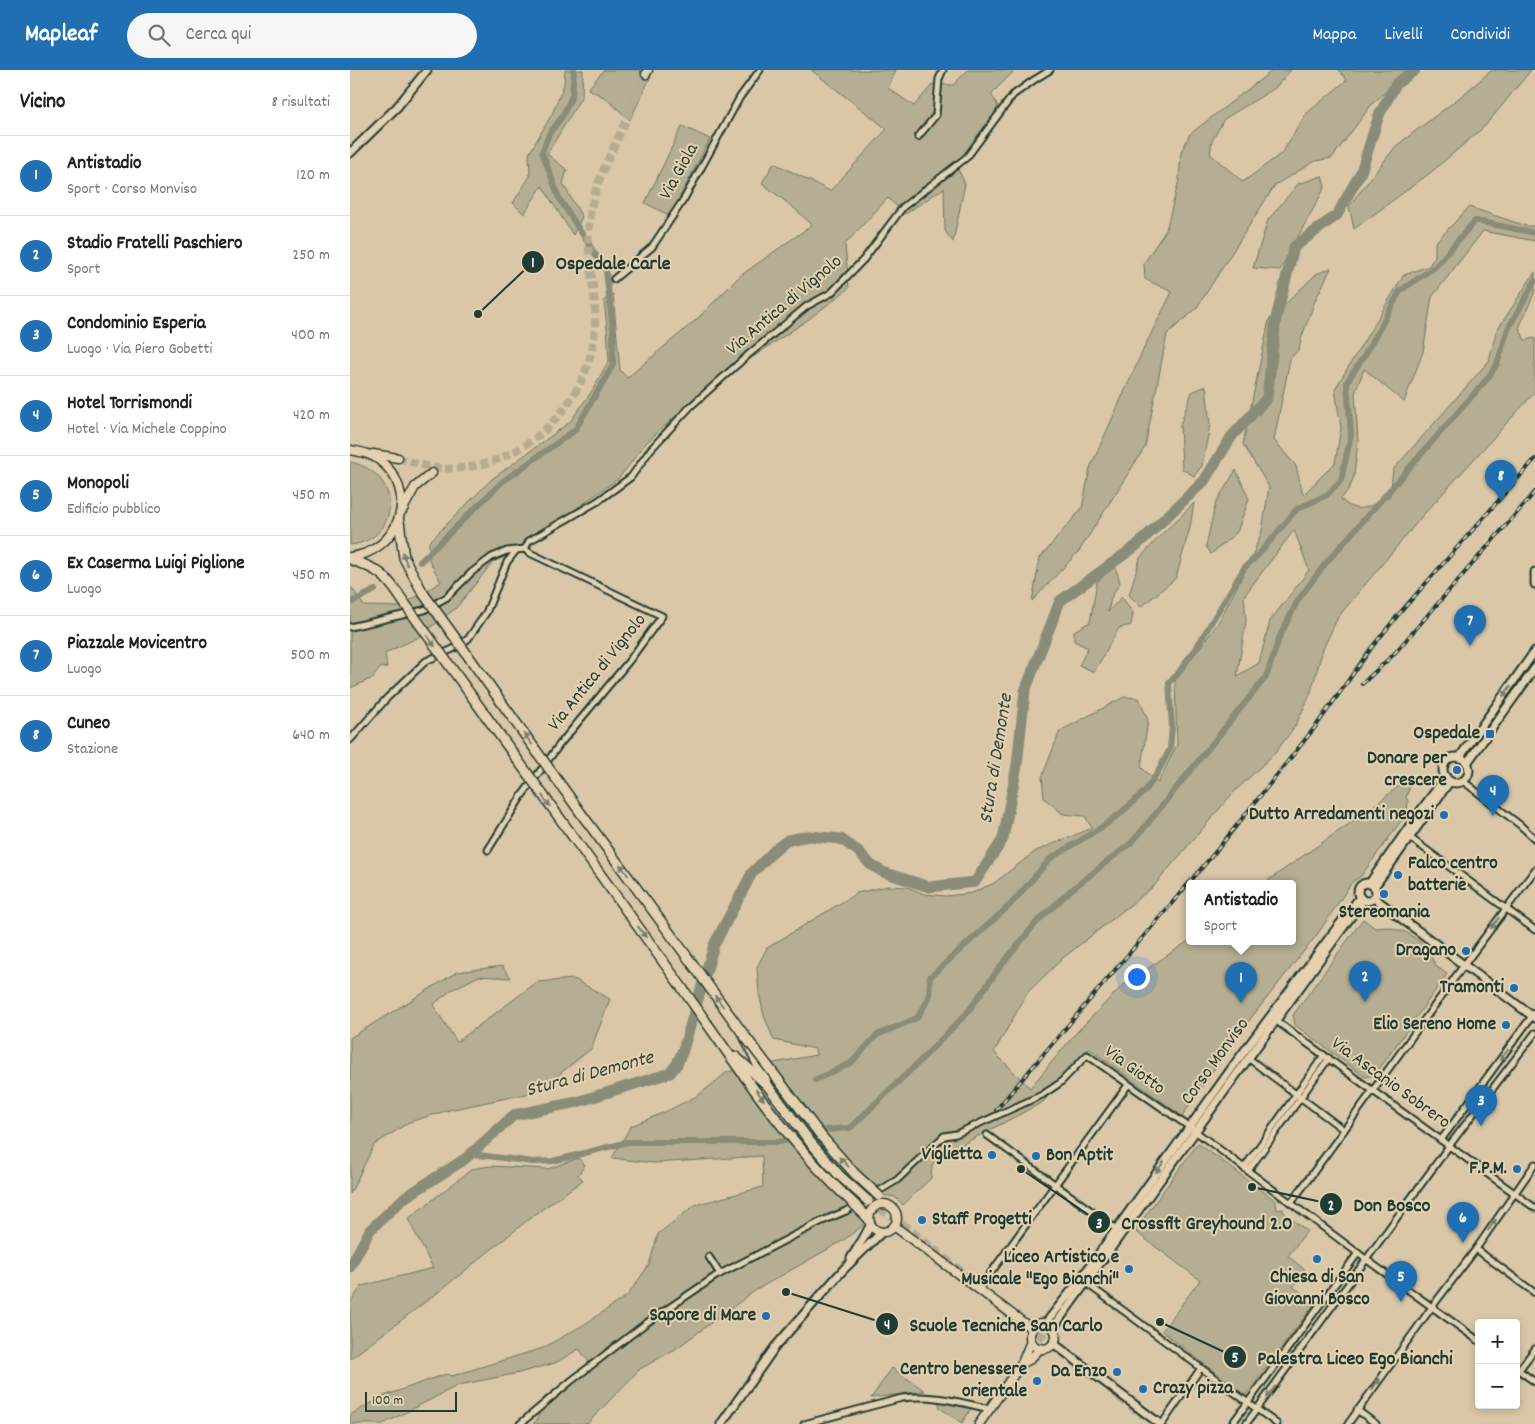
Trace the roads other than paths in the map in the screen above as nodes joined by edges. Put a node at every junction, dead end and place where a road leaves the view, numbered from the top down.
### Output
1 (427, 70) edge
2 (760, 70) edge
3 (943, 70) edge
4 (1050, 70) edge
5 (918, 137) dead end
6 (350, 153) edge
7 (614, 279) dead end
8 (350, 450) edge
9 (365, 452) junction
10 (398, 458) tunnel mouth
11 (432, 473) dead end
12 (400, 517) junction
13 (525, 549) junction
14 (515, 552) junction
15 (350, 558) edge
16 (1535, 572) edge
17 (1535, 584) edge
18 (350, 627) edge
19 (1535, 651) edge
20 (1535, 668) edge
21 (350, 740) edge
22 (1459, 758) junction
23 (1467, 763) junction
24 (1448, 779) junction
25 (1463, 781) junction
26 (1409, 837) junction
27 (1535, 839) edge
28 (488, 850) dead end
29 (1535, 870) edge
30 (1372, 885) junction
31 (1362, 898) junction
32 (1374, 898) junction
33 (1506, 910) junction
34 (1535, 930) edge
35 (1464, 965) junction
36 (1534, 1015) edge
37 (1276, 1020) junction
38 (1535, 1033) edge
39 (744, 1035) junction
40 (721, 1042) junction
41 (1324, 1055) junction
42 (1248, 1058) junction
43 (1329, 1058) junction
44 (1128, 1085) junction
45 (768, 1086) junction
46 (1373, 1089) junction
47 (1298, 1096) junction
48 (1192, 1129) junction
49 (1344, 1130) junction
50 (987, 1135) dead end
51 (1441, 1140) junction
52 (1449, 1146) junction
53 (1535, 1164) edge
54 (1246, 1169) junction
55 (1054, 1185) junction
56 (1514, 1193) junction
57 (868, 1200) tunnel mouth
58 (881, 1200) junction
59 (1291, 1203) junction
60 (1535, 1208) edge
61 (870, 1222) junction
62 (894, 1226) junction
63 (1116, 1230) junction
64 (882, 1232) junction
65 (1476, 1249) junction
66 (1358, 1253) junction
67 (709, 1257) dead end
68 (1367, 1260) junction
69 (843, 1270) junction
70 (718, 1272) junction
71 (1086, 1283) junction
72 (979, 1290) junction
73 (1535, 1293) edge
74 (1432, 1307) junction
75 (1049, 1326) junction
76 (1032, 1329) junction
77 (1475, 1338) edge
78 (1031, 1341) junction
79 (1053, 1343) junction
80 (1041, 1348) junction
81 (1535, 1348) edge
82 (1022, 1363) junction
83 (1520, 1366) edge
84 (1201, 1368) junction
85 (1520, 1371) edge
86 (1535, 1382) edge
87 (1247, 1402) junction
88 (990, 1409) junction
89 (1258, 1410) junction
90 (1357, 1410) junction
91 (520, 1424) edge
92 (721, 1424) edge
93 (804, 1424) edge
94 (979, 1424) edge
95 (1161, 1424) edge
96 (1232, 1424) edge
97 (1246, 1424) edge
98 (1277, 1424) edge
99 (1348, 1424) edge
100 (1376, 1424) edge

1 - 6 main road
2 - 7 street, Via Giola
3 - 5 street
4 - 13 street, Via Antica di Vignolo
8 - 9 main road
9 - 10 main road
9 - 12 main road
11 - 12 main road
12 - 15 main road
39 -> 12 highway, bridge
13 - 14 street, Via Antica di Vignolo
13 - 28 street, Via Antica di Vignolo
14 - 18 street, Via Antica di Vignolo
14 - 21 street
15 -> 40 highway, bridge
16 - 17 main road
19 -> 22 main road
20 - 23 main road
22 - 23 main road
22 - 24 main road
23 - 25 main road
24 - 25 main road
24 - 26 main road
24 - 30 main road
25 - 27 street
26 - 30 main road
26 - 33 street
29 - 33 street
30 - 31 main road
30 - 32 main road
31 - 32 main road
31 - 37 main road, Corso Monviso
31 - 48 main road, Corso Monviso
32 - 35 main road
33 - 34 street
33 -> 35 street
35 - 36 main road
35 - 46 street
36 -> 51 street
37 - 41 street, Via Ascanio Sobrero
37 - 42 main road, Corso Monviso
38 - 52 street
39 - 45 highway, bridge
58 -> 39 highway, bridge
40 - 45 highway
40 -> 61 highway, bridge
41 - 43 street, Via Ascanio Sobrero
41 - 47 street
42 - 47 street
42 - 48 main road, Corso Monviso
43 - 46 street, Via Ascanio Sobrero
43 - 47 street
44 - 48 street, Via Giotto
44 - 55 street
44 - 70 street, Via Giotto
45 - 57 highway, bridge
46 - 49 street
46 - 51 street, Via Ascanio Sobrero
47 - 49 street
47 - 54 street
48 - 54 street, Via Giotto
48 -> 63 main road
48 - 71 main road
49 - 59 street
50 - 55 street
51 - 52 street, Via Ascanio Sobrero
52 - 56 street, Via Ascanio Sobrero
52 - 68 street
53 - 56 street
54 - 59 street, Via Giotto
55 - 63 street
55 - 72 street
56 - 60 street, Via Ascanio Sobrero
65 -> 56 street
58 - 61 main road
58 - 62 main road
59 - 66 street, Via Giotto
61 - 64 main road
61 - 69 main road
62 - 64 main road
62 - 72 main road
63 - 75 main road
64 - 69 main road
65 - 73 street
65 - 74 street
66 - 68 street, Via Giotto
66 - 87 street
67 - 70 street
68 - 74 street, Via Giotto
68 -> 89 street
69 - 92 main road
70 - 91 street
71 - 75 main road
71 - 84 street
72 - 76 main road
74 - 77 street, Via Giotto
90 -> 74 street
75 - 76 main road
75 - 79 main road
76 - 78 main road
78 - 80 main road
78 - 82 main road
79 - 80 main road
79 - 95 main road
80 - 82 main road
81 - 83 street
82 - 88 main road
84 - 87 street
84 - 95 street
85 - 86 street
87 - 89 street
87 - 96 street
88 - 93 street
88 - 94 main road
89 - 97 street
89 - 98 street
90 - 99 street
90 - 100 street

